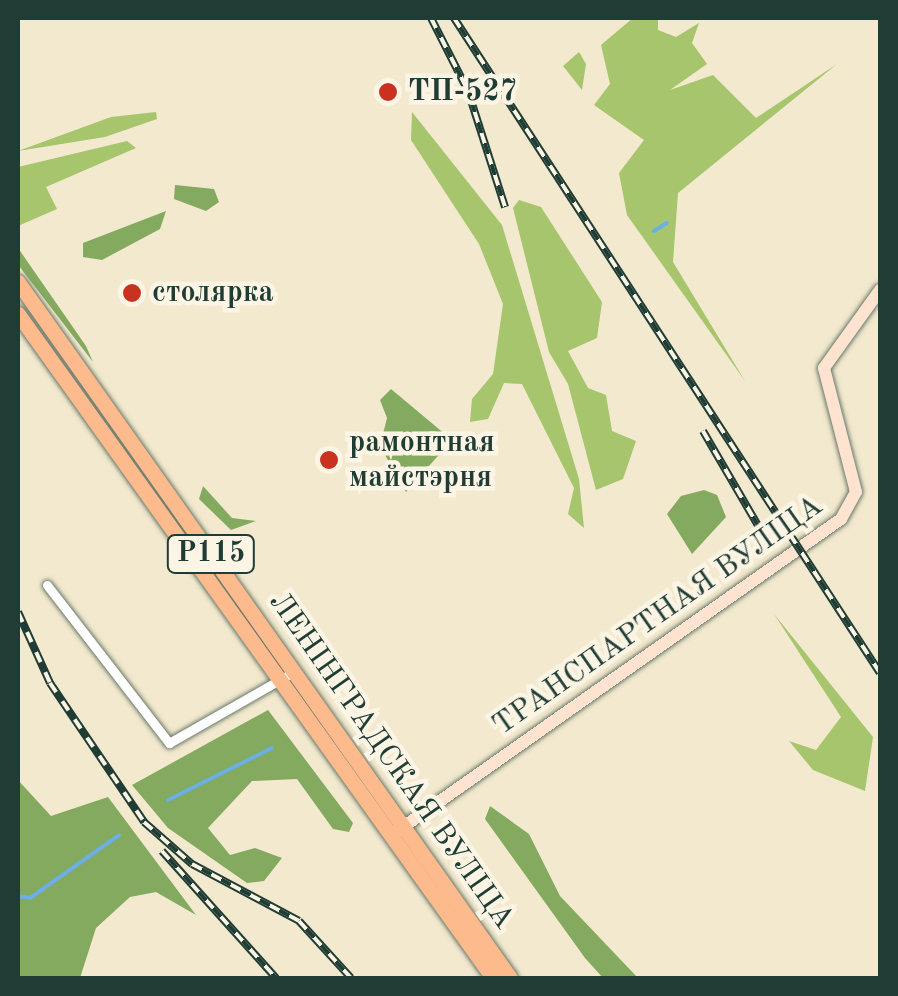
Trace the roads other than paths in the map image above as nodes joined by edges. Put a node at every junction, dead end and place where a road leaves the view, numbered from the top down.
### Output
1 (18, 282) edge
2 (880, 290) edge
3 (18, 314) edge
4 (156, 490) junction
5 (47, 585) dead end
6 (289, 675) junction
7 (399, 831) junction
8 (493, 978) edge
9 (510, 978) edge

1 - 4 main road, ЛЕНІНГРАДСКАЯ ВУЛІЦА / Р115
2 - 7 main road, ТРАНСПАРТНАЯ ВУЛІЦА
3 - 4 main road, ЛЕНІНГРАДСКАЯ ВУЛІЦА / Р115
4 - 6 main road, ЛЕНІНГРАДСКАЯ ВУЛІЦА / Р115
5 - 6 street
6 - 7 main road, ЛЕНІНГРАДСКАЯ ВУЛІЦА / Р115
7 - 8 main road, ЛЕНІНГРАДСКАЯ ВУЛІЦА / Р115
7 - 9 main road, ЛЕНІНГРАДСКАЯ ВУЛІЦА / Р115

